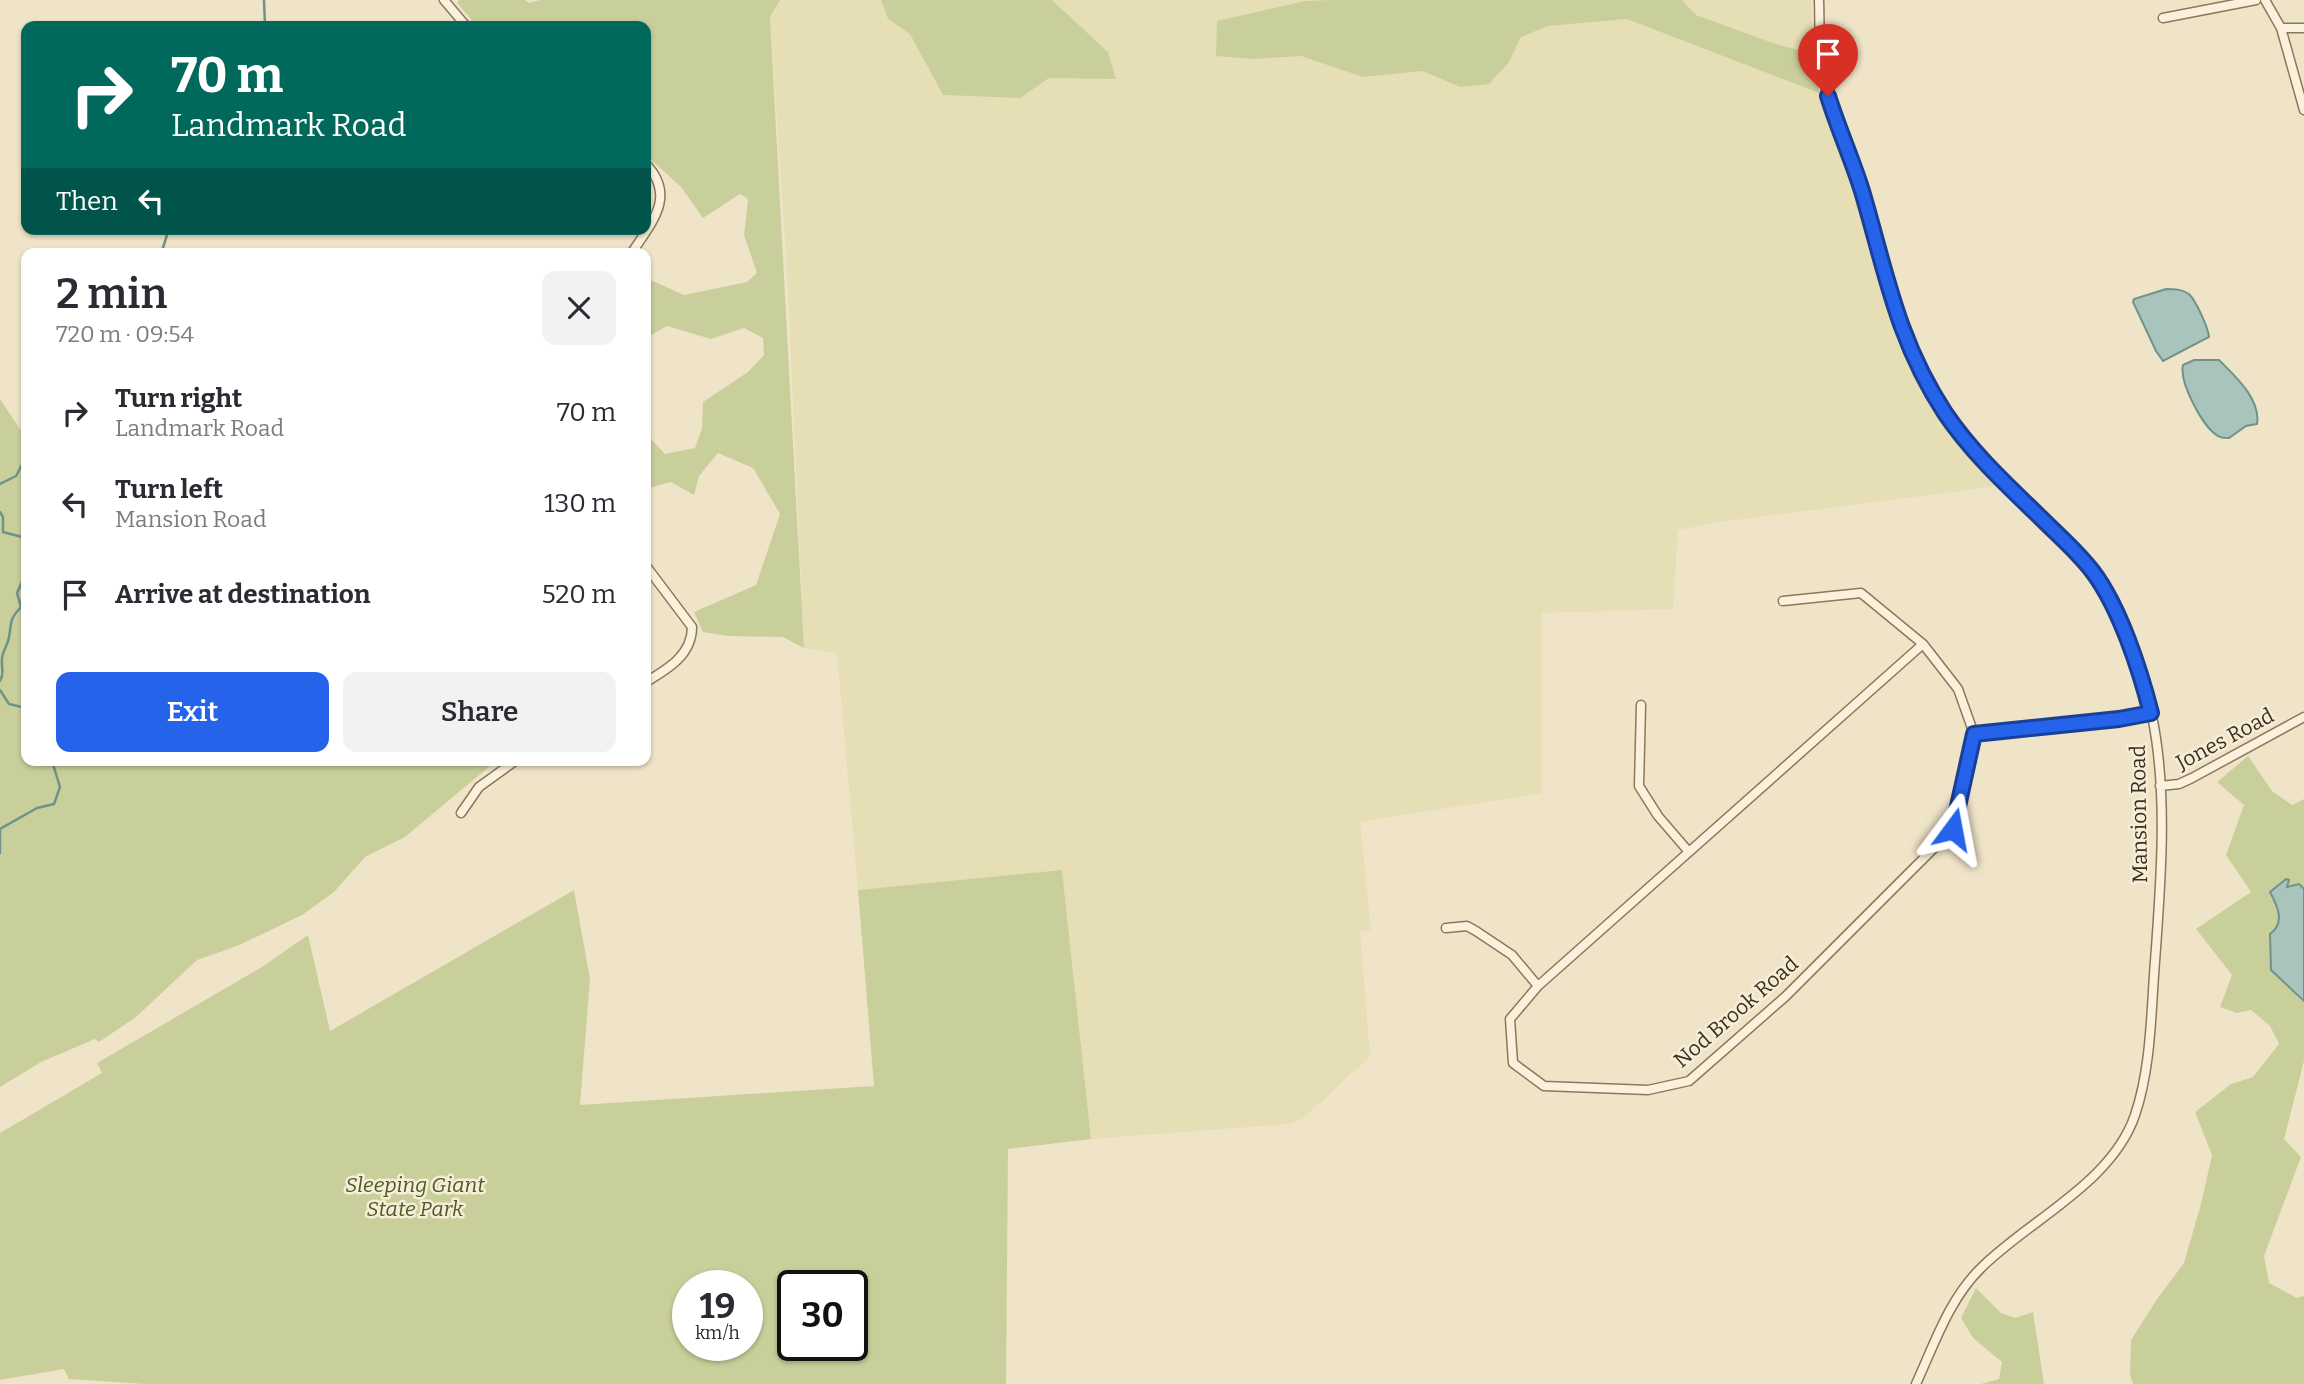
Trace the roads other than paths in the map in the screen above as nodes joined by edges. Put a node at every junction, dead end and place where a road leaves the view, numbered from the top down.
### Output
1 (444, 0) edge
2 (1819, 0) edge
3 (2256, 0) edge
4 (2265, 0) edge
5 (2163, 18) dead end
6 (462, 21) edge
7 (2281, 28) junction
8 (2304, 29) edge
9 (2304, 110) edge
10 (651, 170) edge
11 (651, 222) edge
12 (651, 573) edge
13 (1783, 601) dead end
14 (1923, 644) junction
15 (651, 679) edge
16 (1641, 705) dead end
17 (2151, 713) junction
18 (2304, 717) edge
19 (1974, 734) junction
20 (508, 766) edge
21 (2160, 786) junction
22 (461, 813) dead end
23 (1689, 852) junction
24 (1446, 929) dead end
25 (1538, 986) junction
26 (1916, 1384) edge

1 - 6 street
2 - 17 street, Mansion Road
3 - 5 street
4 - 7 street
7 - 8 street
7 - 9 street
10 - 11 street
12 - 15 street
13 - 14 street
14 - 19 street
14 - 23 street, Nod Brook Road
16 - 23 street
17 - 19 street
17 - 21 street, Mansion Road
18 - 21 street, Jones Road
19 - 25 street, Nod Brook Road
20 - 22 street
21 - 26 street, Mansion Road
23 - 25 street, Nod Brook Road
24 - 25 street

